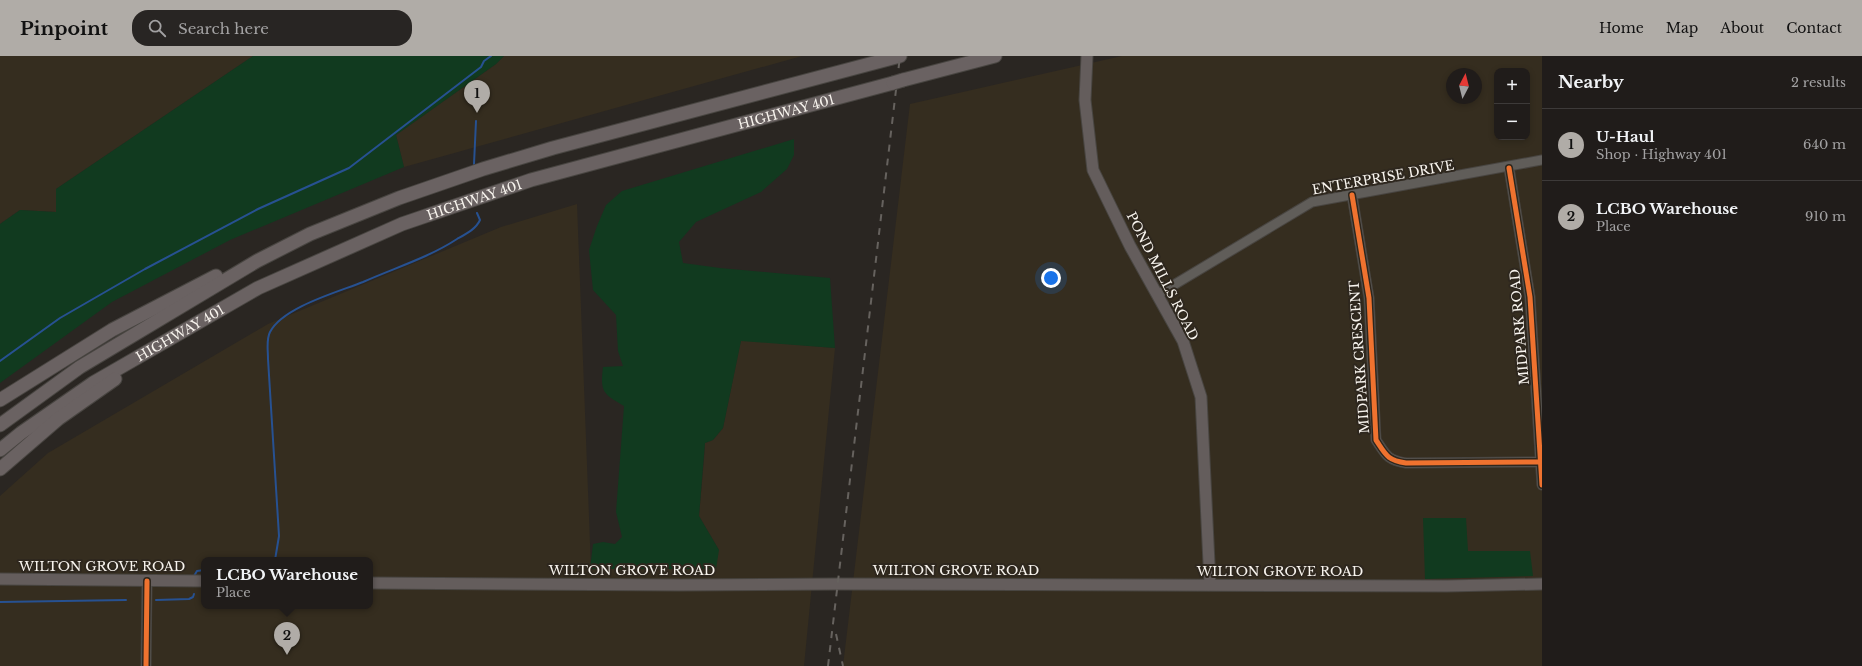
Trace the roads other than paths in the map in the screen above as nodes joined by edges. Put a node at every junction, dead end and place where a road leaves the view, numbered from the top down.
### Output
1 (995, 56) edge
2 (1087, 56) edge
3 (896, 57) edge
4 (1542, 160) edge
5 (1509, 168) junction
6 (1352, 195) junction
7 (257, 261) junction
8 (1157, 295) junction
9 (146, 352) junction
10 (0, 400) edge
11 (0, 425) edge
12 (0, 450) edge
13 (1540, 462) junction
14 (0, 469) edge
15 (1542, 484) edge
16 (0, 580) edge
17 (147, 581) junction
18 (201, 581) edge
19 (373, 583) edge
20 (1210, 584) junction
21 (1542, 584) edge
22 (146, 666) edge

1 - 9 highway, HIGHWAY 401
2 - 8 main road, POND MILLS ROAD
3 - 7 highway, HIGHWAY 401
4 - 5 street, ENTERPRISE DRIVE
5 - 6 street, ENTERPRISE DRIVE
5 - 13 street, MIDPARK ROAD
6 - 8 street, ENTERPRISE DRIVE
6 - 13 street, MIDPARK CRESCENT
7 - 10 highway
7 - 11 highway, HIGHWAY 401
8 - 20 main road, POND MILLS ROAD
9 - 12 highway, HIGHWAY 401
9 - 14 highway
13 - 15 street, MIDPARK ROAD
16 - 17 main road, WILTON GROVE ROAD
17 - 18 main road, WILTON GROVE ROAD
17 - 22 street
19 - 20 main road, WILTON GROVE ROAD
20 - 21 main road, WILTON GROVE ROAD

